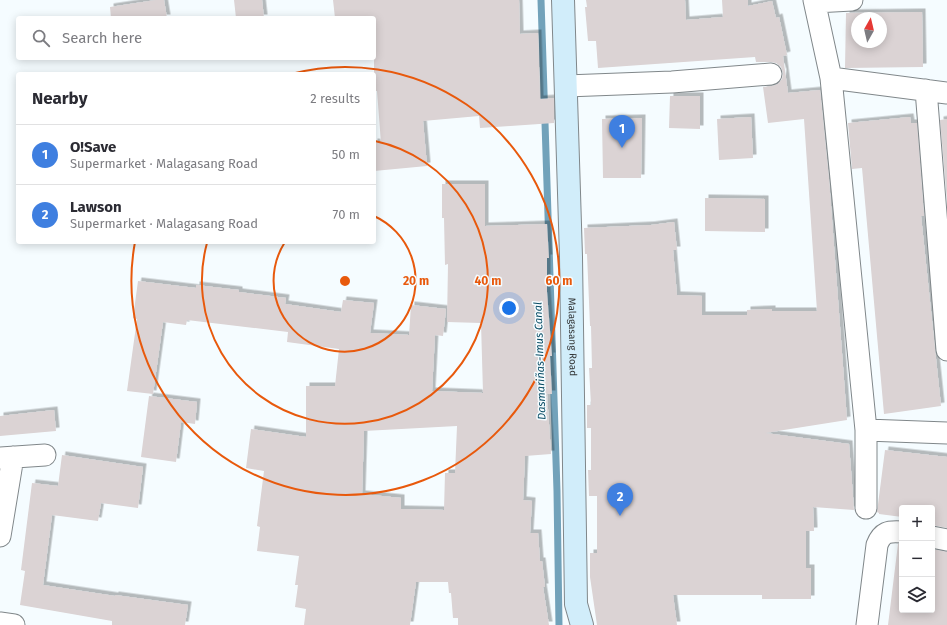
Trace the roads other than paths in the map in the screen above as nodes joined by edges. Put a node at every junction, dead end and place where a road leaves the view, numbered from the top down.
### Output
1 (563, 0) edge
2 (852, 0) edge
3 (814, 1) edge
4 (771, 74) dead end
5 (831, 78) junction
6 (566, 86) junction
7 (926, 90) junction
8 (947, 93) edge
9 (947, 350) edge
10 (866, 430) junction
11 (947, 433) edge
12 (45, 455) dead end
13 (6, 458) edge
14 (866, 508) dead end
15 (899, 532) edge
16 (0, 536) edge
17 (935, 538) edge
18 (947, 540) edge
19 (0, 623) edge
20 (14, 625) edge
21 (582, 625) edge
22 (867, 625) edge

1 - 6 main road, Malagasang Road
2 - 3 street
3 - 5 street
4 - 6 street
5 - 7 street
5 - 10 street
6 - 21 main road, Malagasang Road
7 - 8 street
7 - 9 street
10 - 11 street
10 - 14 street
12 - 13 street
13 - 16 street
15 - 22 street
17 - 18 street
19 - 20 street

